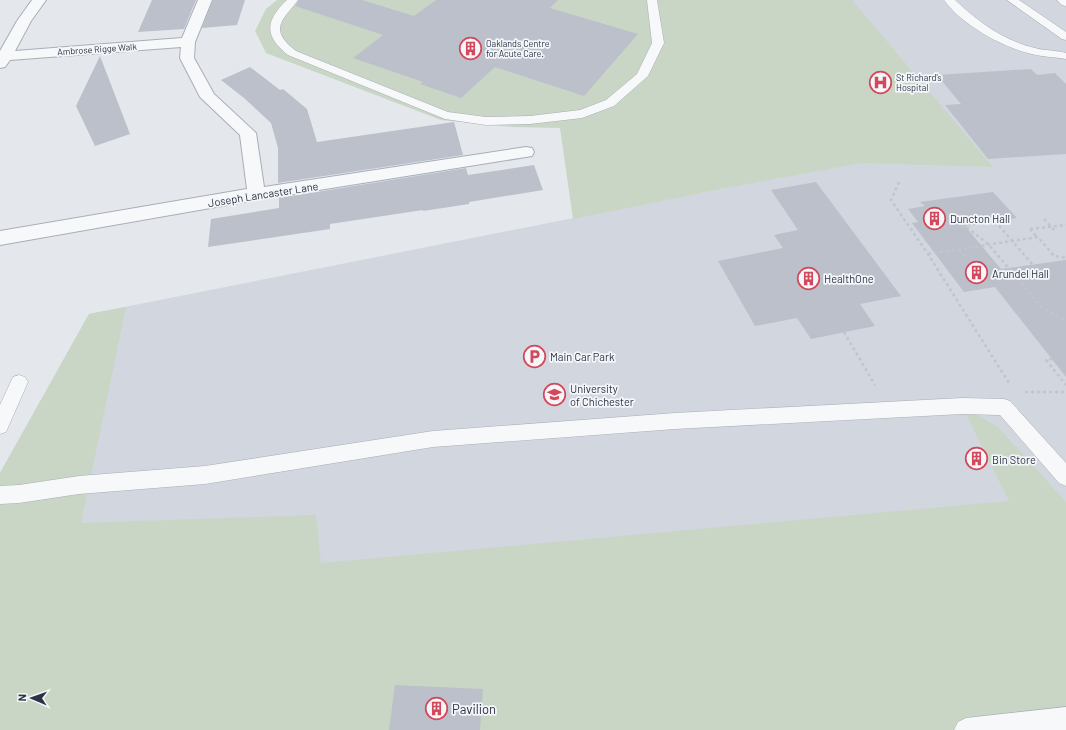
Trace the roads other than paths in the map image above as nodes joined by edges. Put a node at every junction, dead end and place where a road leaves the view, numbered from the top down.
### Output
1 (39, 0) edge
2 (205, 0) edge
3 (293, 0) edge
4 (652, 0) edge
5 (949, 0) edge
6 (1012, 0) edge
7 (1062, 0) edge
8 (1066, 3) edge
9 (1066, 37) edge
10 (188, 42) junction
11 (1066, 56) edge
12 (3, 60) edge
13 (526, 152) dead end
14 (256, 194) junction
15 (0, 238) edge
16 (19, 382) dead end
17 (0, 426) edge
18 (1066, 477) edge
19 (0, 495) edge
20 (1066, 719) edge
21 (966, 730) edge

1 - 12 street
2 - 10 street
3 - 4 lane
5 - 11 lane
6 - 9 lane
7 - 8 lane
10 - 12 street, Ambrose Rigge Walk
10 - 14 street
13 - 14 street, Joseph Lancaster Lane
14 - 15 street, Joseph Lancaster Lane
16 - 17 lane
18 - 19 lane
20 - 21 lane

